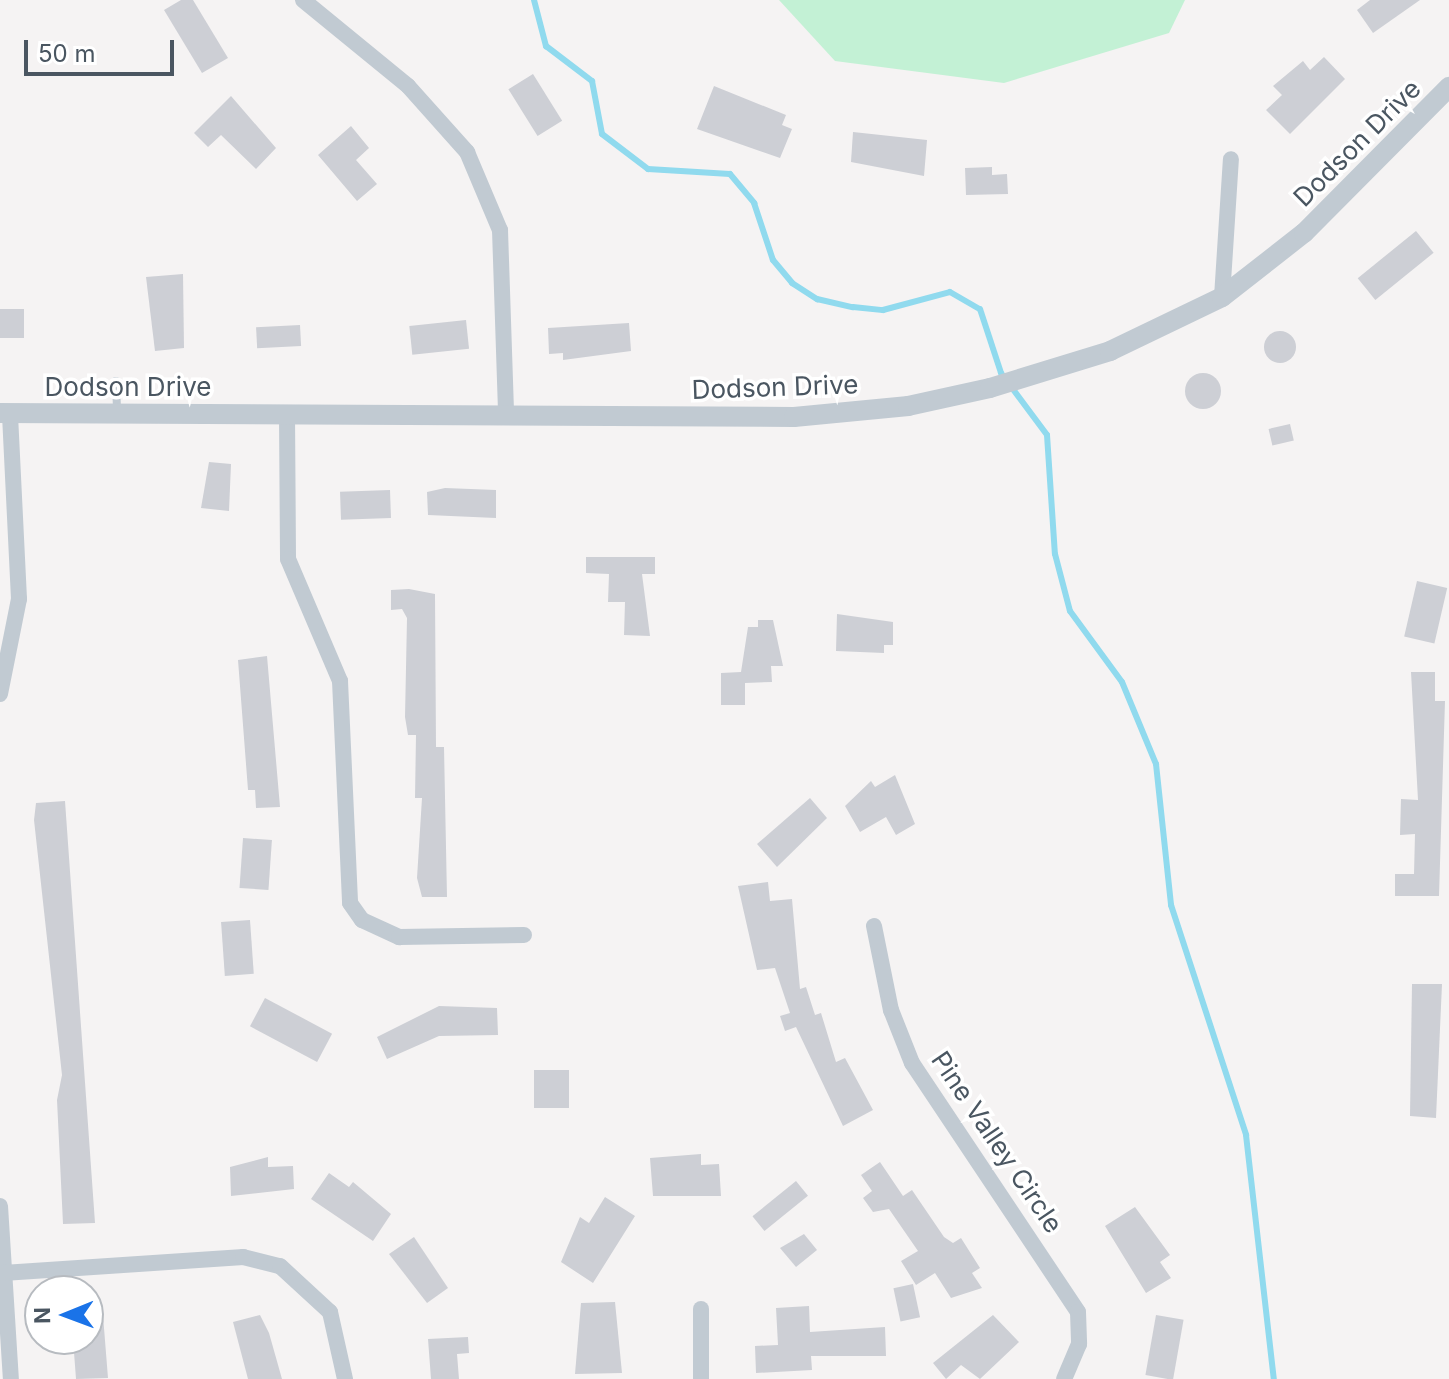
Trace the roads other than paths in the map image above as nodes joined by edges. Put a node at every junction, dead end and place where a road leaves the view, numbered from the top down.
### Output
1 (303, 0) edge
2 (1449, 87) edge
3 (1231, 159) dead end
4 (1222, 297) junction
5 (116, 381) dead end
6 (5, 413) edge
7 (117, 413) junction
8 (287, 414) junction
9 (506, 415) junction
10 (0, 694) edge
11 (874, 926) dead end
12 (524, 935) dead end
13 (0, 1206) edge
14 (3, 1273) junction
15 (701, 1309) dead end
16 (11, 1379) edge
17 (345, 1379) edge
18 (701, 1379) edge
19 (1064, 1379) edge

1 - 9 street
2 - 4 street, Dodson Drive
3 - 4 street
4 - 9 street, Dodson Drive
5 - 7 lane
6 - 7 street, Dodson Drive
6 - 10 street
7 - 8 street, Dodson Drive
8 - 9 street, Dodson Drive
8 - 12 street
11 - 19 street, Pine Valley Circle
13 - 14 street
14 - 16 street
14 - 17 street
15 - 18 street

